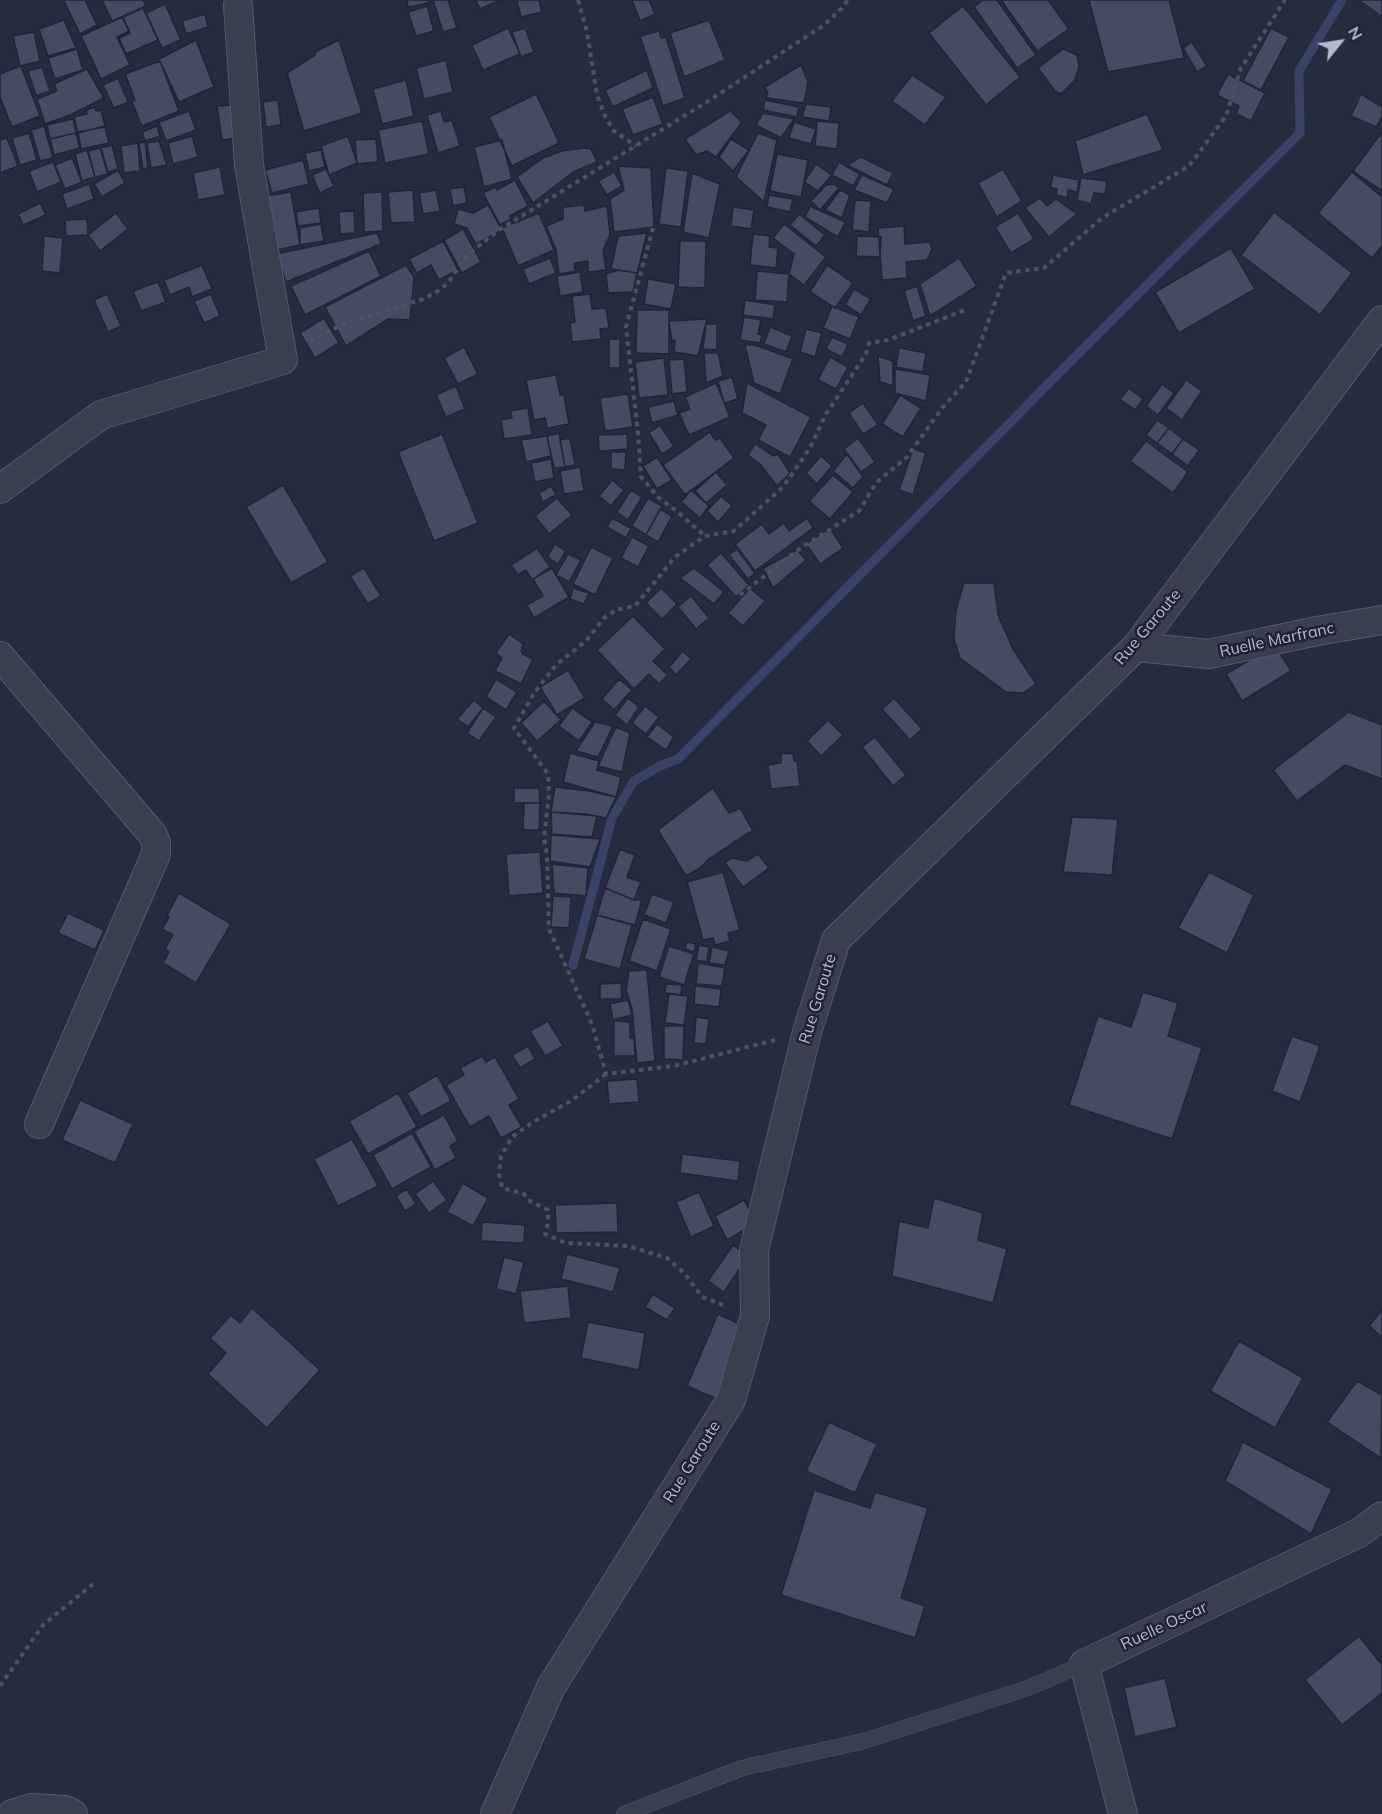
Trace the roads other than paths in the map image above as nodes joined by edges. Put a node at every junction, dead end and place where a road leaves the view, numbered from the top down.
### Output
1 (242, 2) edge
2 (1382, 320) edge
3 (0, 489) edge
4 (1382, 620) edge
5 (1136, 647) junction
6 (0, 656) edge
7 (39, 1124) dead end
8 (1382, 1516) edge
9 (1084, 1664) junction
10 (12, 1814) edge
11 (74, 1814) edge
12 (495, 1814) edge
13 (624, 1814) edge
14 (1123, 1814) edge

1 - 3 street
2 - 5 street, Rue Garoute
4 - 5 street, Ruelle Marfranc
5 - 12 street, Rue Garoute
6 - 7 street
8 - 9 street, Ruelle Oscar
9 - 13 lane
9 - 14 street
10 - 11 street

